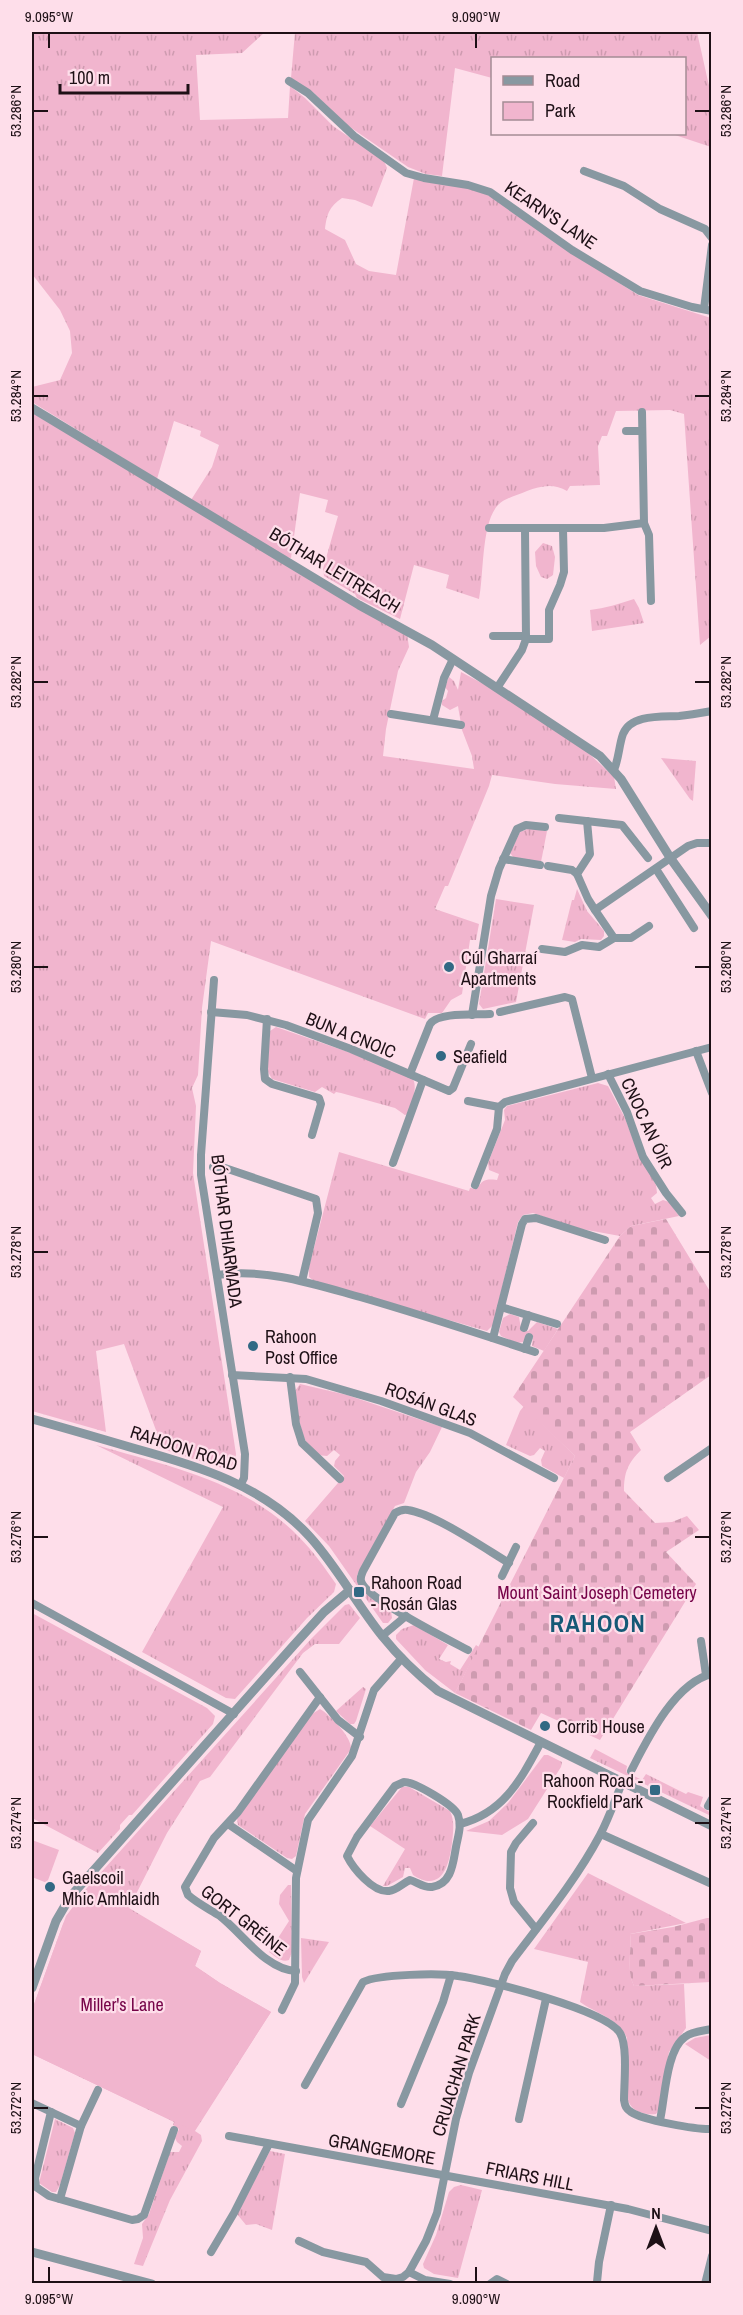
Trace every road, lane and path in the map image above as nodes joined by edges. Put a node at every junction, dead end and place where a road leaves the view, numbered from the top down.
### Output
1 (289, 81) dead end
2 (584, 171) dead end
3 (711, 238) edge
4 (711, 245) edge
5 (708, 310) edge
6 (32, 408) edge
7 (642, 412) dead end
8 (626, 431) dead end
9 (642, 431) junction
10 (644, 523) junction
11 (489, 528) dead end
12 (563, 529) junction
13 (525, 530) junction
14 (651, 601) dead end
15 (493, 636) dead end
16 (526, 638) junction
17 (453, 659) junction
18 (497, 688) junction
19 (711, 711) edge
20 (391, 714) dead end
21 (433, 720) junction
22 (461, 725) dead end
23 (614, 770) junction
24 (559, 818) dead end
25 (587, 821) junction
26 (545, 827) dead end
27 (711, 843) edge
28 (648, 858) dead end
29 (503, 859) junction
30 (671, 859) junction
31 (656, 869) junction
32 (577, 874) junction
33 (596, 910) junction
34 (711, 916) edge
35 (649, 926) dead end
36 (694, 928) dead end
37 (614, 938) junction
38 (542, 949) dead end
39 (214, 980) dead end
40 (211, 1012) junction
41 (500, 1012) dead end
42 (490, 1014) dead end
43 (472, 1015) junction
44 (267, 1019) junction
45 (471, 1044) dead end
46 (711, 1047) edge
47 (696, 1051) junction
48 (410, 1074) junction
49 (608, 1074) junction
50 (592, 1078) junction
51 (423, 1080) junction
52 (711, 1093) edge
53 (468, 1101) dead end
54 (499, 1107) junction
55 (312, 1135) dead end
56 (393, 1163) dead end
57 (213, 1167) dead end
58 (475, 1185) dead end
59 (682, 1213) dead end
60 (604, 1240) dead end
61 (217, 1275) junction
62 (302, 1281) junction
63 (501, 1307) junction
64 (528, 1315) junction
65 (557, 1324) dead end
66 (524, 1328) dead end
67 (529, 1337) dead end
68 (493, 1338) junction
69 (525, 1349) junction
70 (535, 1352) dead end
71 (232, 1375) junction
72 (290, 1377) junction
73 (32, 1419) edge
74 (711, 1448) edge
75 (554, 1478) dead end
76 (668, 1478) dead end
77 (340, 1479) dead end
78 (241, 1484) junction
79 (516, 1547) dead end
80 (508, 1563) junction
81 (502, 1576) dead end
82 (350, 1590) junction
83 (32, 1603) edge
84 (406, 1616) junction
85 (382, 1636) junction
86 (701, 1641) dead end
87 (468, 1650) dead end
88 (402, 1658) junction
89 (300, 1672) dead end
90 (709, 1675) edge
91 (320, 1697) junction
92 (234, 1714) junction
93 (360, 1737) junction
94 (541, 1742) junction
95 (631, 1771) dead end
96 (622, 1783) junction
97 (532, 1823) dead end
98 (228, 1824) junction
99 (460, 1824) junction
100 (711, 1826) edge
101 (601, 1834) junction
102 (297, 1870) junction
103 (711, 1884) edge
104 (536, 1929) junction
105 (296, 1971) junction
106 (451, 1975) junction
107 (500, 1986) junction
108 (32, 1988) edge
109 (546, 1999) junction
110 (282, 2010) dead end
111 (711, 2029) edge
112 (305, 2085) dead end
113 (98, 2090) dead end
114 (32, 2103) edge
115 (401, 2104) dead end
116 (51, 2112) junction
117 (519, 2119) dead end
118 (660, 2120) junction
119 (81, 2126) junction
120 (711, 2129) edge
121 (174, 2130) dead end
122 (229, 2136) dead end
123 (269, 2144) junction
124 (445, 2175) junction
125 (60, 2199) junction
126 (611, 2205) junction
127 (711, 2232) edge
128 (299, 2241) dead end
129 (32, 2252) edge
130 (211, 2252) dead end
131 (711, 2256) edge
132 (409, 2272) junction
133 (152, 2283) edge
134 (450, 2283) edge
135 (490, 2283) edge
136 (507, 2283) edge
137 (596, 2283) edge
138 (705, 2283) edge

1 - 5 street, KEARN'S LANE
2 - 3 street
4 - 5 street
6 - 17 street, BÓTHAR LEITREACH
7 - 9 street
8 - 9 street
9 - 10 street
10 - 12 street
10 - 14 street
11 - 13 street
12 - 13 street
12 - 16 street
13 - 16 street
15 - 16 street
16 - 18 street
17 - 18 street, BÓTHAR LEITREACH
17 - 21 street
18 - 23 street, BÓTHAR LEITREACH
19 - 23 street
20 - 21 street
21 - 22 street
23 - 30 street, BÓTHAR LEITREACH
24 - 25 street
25 - 28 street
25 - 32 street
26 - 29 street
27 - 30 street
29 - 32 street
29 - 43 street
30 - 31 street
30 - 34 street, BÓTHAR LEITREACH
31 - 33 street
31 - 36 street
32 - 33 street
33 - 37 street
35 - 37 street
37 - 38 street
39 - 40 street, BÓTHAR DHIARMADA
40 - 44 street, BUN A CNOIC
40 - 61 street, BÓTHAR DHIARMADA
41 - 50 street, CNOC AN ÓIR
42 - 43 street
43 - 48 street
44 - 48 street, BUN A CNOIC
44 - 55 street
45 - 51 street, BUN A CNOIC
46 - 47 street, CNOC AN ÓIR
47 - 49 street, CNOC AN ÓIR
47 - 52 street
48 - 51 street, BUN A CNOIC
49 - 50 street, CNOC AN ÓIR
49 - 59 street, CNOC AN ÓIR
50 - 54 street, CNOC AN ÓIR
51 - 56 street
53 - 54 street
54 - 58 street
57 - 62 street
60 - 63 street
61 - 62 street
61 - 71 street, BÓTHAR DHIARMADA
62 - 68 street
63 - 64 street
63 - 68 street
64 - 65 street
64 - 66 street
67 - 69 street
68 - 69 street
69 - 70 street
71 - 72 street, ROSÁN GLAS
71 - 78 street, BÓTHAR DHIARMADA
72 - 75 street, ROSÁN GLAS
72 - 77 street
73 - 78 street, RAHOON ROAD
74 - 76 street
78 - 82 street, RAHOON ROAD
79 - 80 street
80 - 81 street
80 - 84 street
82 - 85 street, RAHOON ROAD
82 - 92 street
83 - 92 street
84 - 85 street
84 - 87 street
85 - 88 street, RAHOON ROAD
86 - 90 street
88 - 93 street, GORT GRÉINE
88 - 94 street, RAHOON ROAD
89 - 91 street
90 - 95 street
91 - 93 street
91 - 98 street, GORT GRÉINE
92 - 108 street
93 - 102 street, GORT GRÉINE
94 - 96 street, RAHOON ROAD
94 - 99 street
96 - 100 street, RAHOON ROAD
96 - 101 street, CRUACHAN PARK
97 - 104 street
98 - 102 street
98 - 105 street, GORT GRÉINE
99 - 99 street
101 - 103 street
101 - 104 street, CRUACHAN PARK
102 - 105 street, GORT GRÉINE
104 - 107 street, CRUACHAN PARK
105 - 110 street, GORT GRÉINE
106 - 107 street
106 - 112 street
106 - 115 street, CRUACHAN PARK
107 - 109 street
107 - 124 street, CRUACHAN PARK
109 - 117 street
109 - 118 street
111 - 118 street
113 - 119 street
114 - 116 street
116 - 119 street
116 - 125 street
118 - 120 street
119 - 125 street
121 - 125 street
122 - 123 street, GRANGEMORE
123 - 124 street, GRANGEMORE
123 - 130 street
124 - 126 street, FRIARS HILL
124 - 132 street, GRANGEMORE
126 - 127 street, FRIARS HILL
126 - 137 street
128 - 132 street
129 - 133 street
131 - 138 street
132 - 134 street
135 - 136 street

